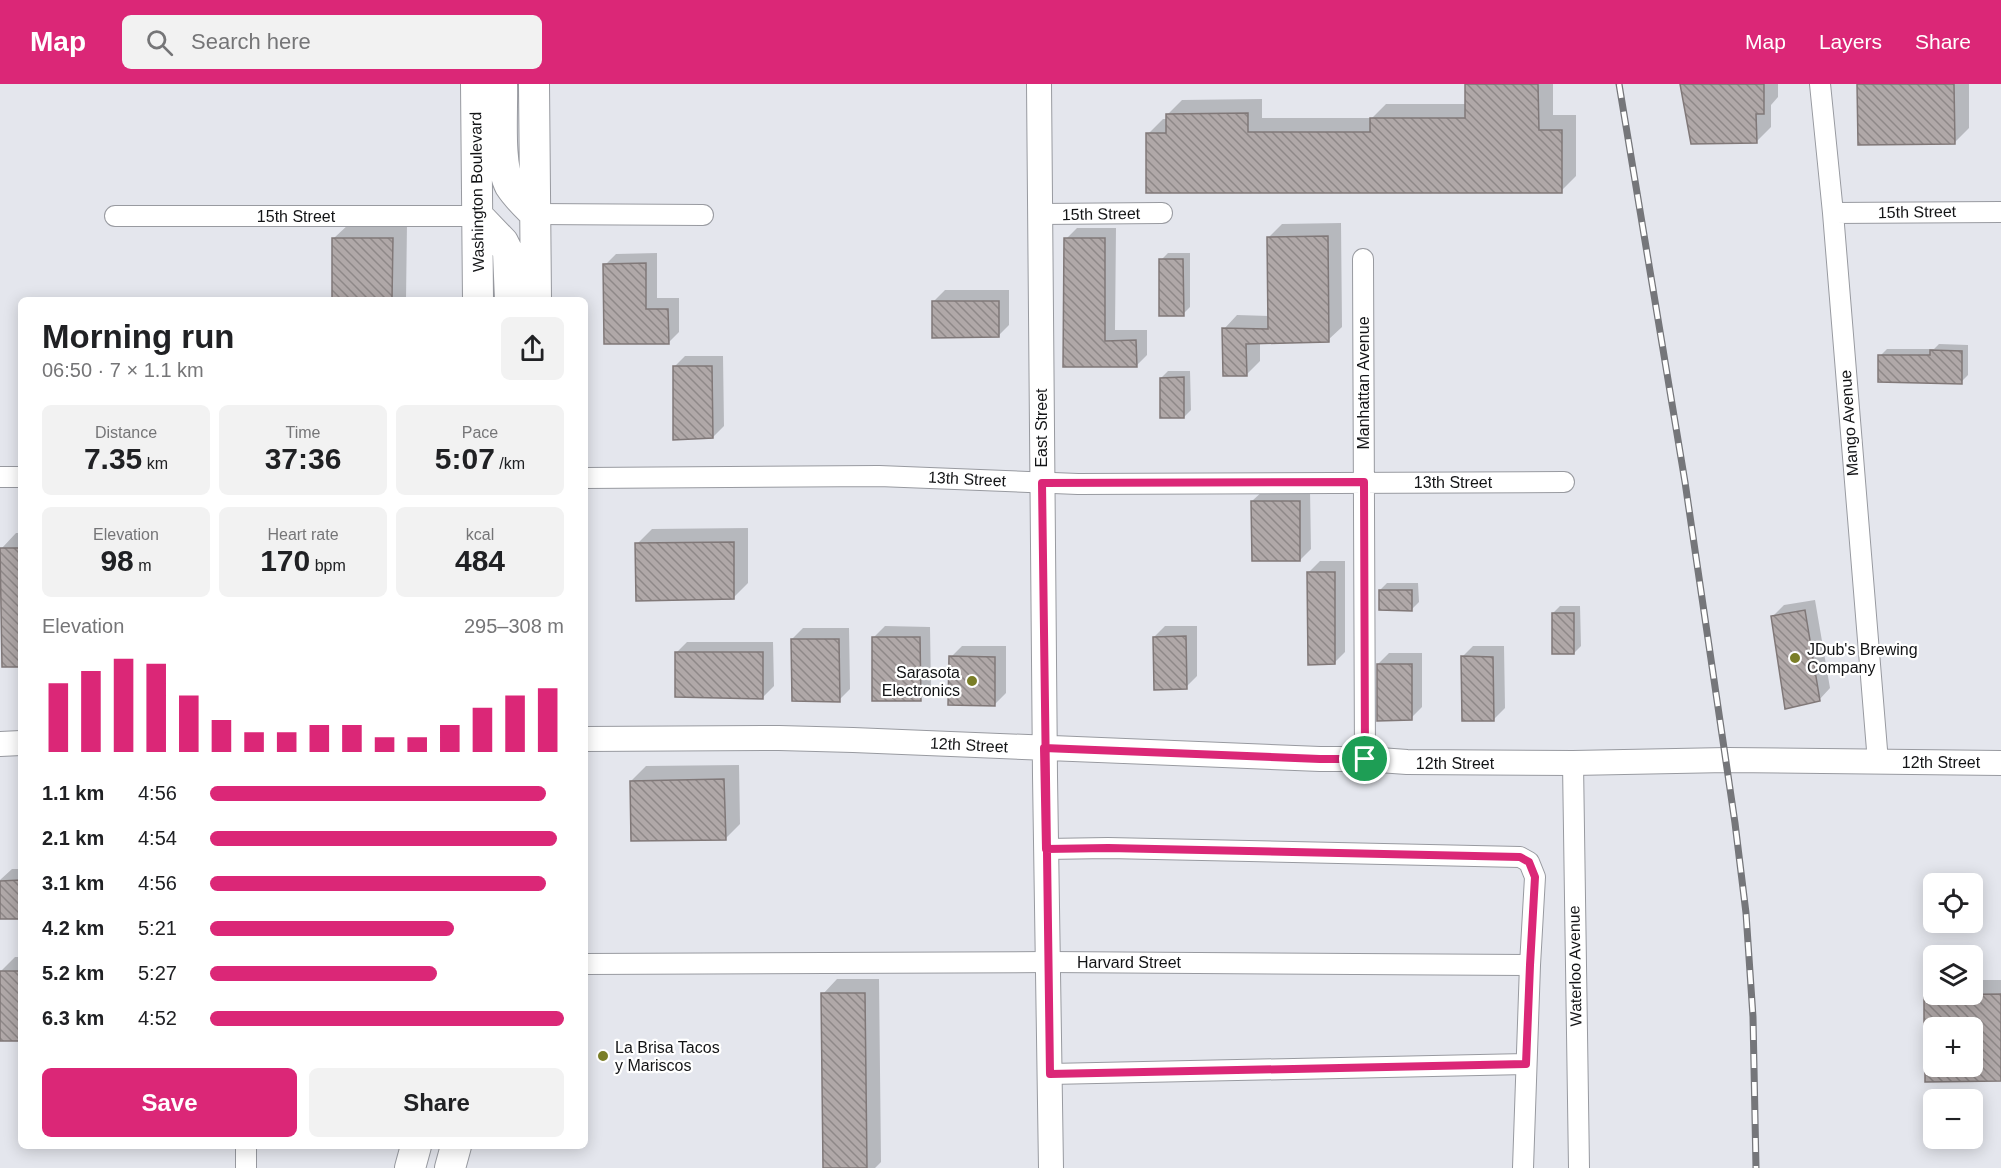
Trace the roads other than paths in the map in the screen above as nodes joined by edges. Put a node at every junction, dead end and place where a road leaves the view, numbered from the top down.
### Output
1 (476, 84) edge
2 (502, 84) edge
3 (534, 84) edge
4 (1039, 84) edge
5 (1820, 84) edge
6 (2001, 212) edge
7 (1162, 213) dead end
8 (1833, 213) junction
9 (535, 214) junction
10 (1040, 214) junction
11 (703, 215) dead end
12 (115, 216) dead end
13 (478, 216) junction
14 (1363, 259) dead end
15 (478, 297) edge
16 (510, 297) edge
17 (536, 297) edge
18 (0, 477) edge
19 (18, 477) edge
20 (588, 478) edge
21 (1364, 482) junction
22 (1564, 482) dead end
23 (1042, 483) junction
24 (588, 739) edge
25 (18, 743) edge
26 (0, 744) edge
27 (1044, 748) junction
28 (1365, 759) junction
29 (1878, 762) junction
30 (2001, 762) edge
31 (1573, 763) junction
32 (1046, 849) junction
33 (1048, 962) junction
34 (588, 964) edge
35 (1530, 965) junction
36 (1526, 1064) junction
37 (1050, 1074) junction
38 (246, 1149) edge
39 (415, 1149) edge
40 (455, 1149) edge
41 (246, 1168) edge
42 (410, 1168) edge
43 (450, 1168) edge
44 (1051, 1168) edge
45 (1523, 1168) edge
46 (1579, 1168) edge

1 - 13 main road, Washington Boulevard
2 - 9 main road
3 - 9 main road
4 - 10 street, East Street
5 - 8 street, Mango Avenue
6 - 8 street, 15th Street
7 - 10 street, 15th Street
8 - 29 street, Mango Avenue
9 - 11 street
9 - 17 main road
10 - 23 street, East Street
12 - 13 street, 15th Street
13 - 15 main road, Washington Boulevard
13 - 16 main road
14 - 21 street, Manhattan Avenue
18 - 19 street
20 - 23 street, 13th Street
21 - 22 street, 13th Street
21 - 23 street, 13th Street
21 - 28 street, Manhattan Avenue
23 - 27 street, East Street
24 - 27 street, 12th Street
25 - 26 street
27 - 28 street, 12th Street
27 - 32 street, East Street
28 - 31 street, 12th Street
29 - 30 street, 12th Street
29 - 31 street, 12th Street
31 - 46 street, Waterloo Avenue
32 - 33 street, East Street
32 - 35 street
33 - 34 street, Harvard Street
33 - 35 street, Harvard Street
33 - 37 street, East Street
35 - 36 street
36 - 37 street
36 - 45 street
37 - 44 street, East Street
38 - 41 street
39 - 42 main road
40 - 43 main road

